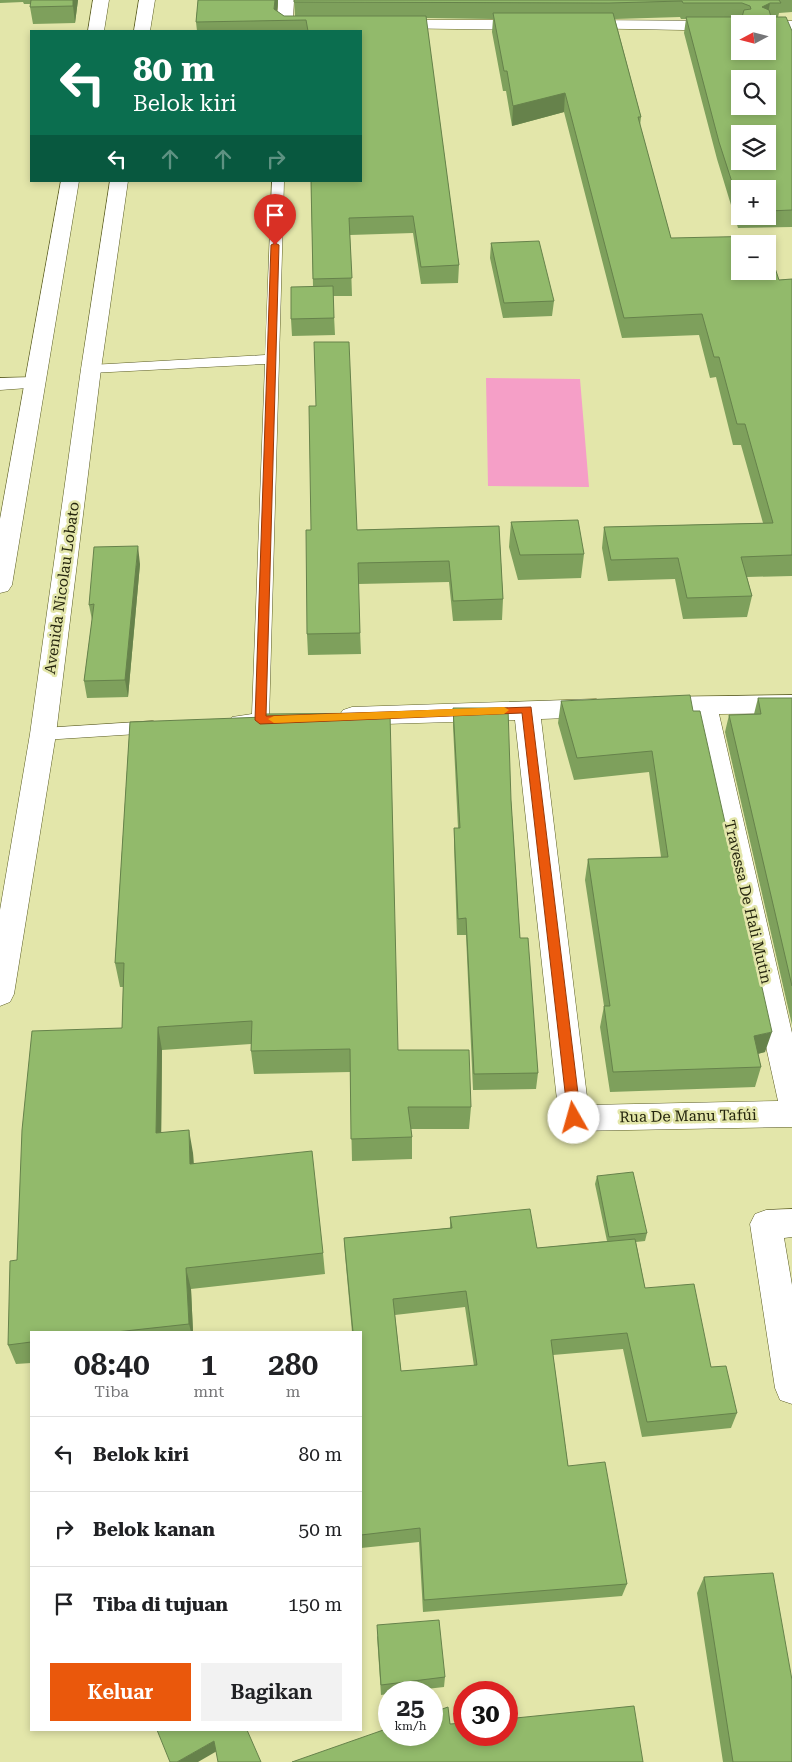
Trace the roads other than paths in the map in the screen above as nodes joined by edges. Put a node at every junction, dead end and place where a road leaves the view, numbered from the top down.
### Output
1 (101, 0) edge
2 (146, 0) edge
3 (286, 0) edge
4 (324, 25) edge
5 (374, 25) edge
6 (542, 25) edge
7 (562, 25) edge
8 (731, 26) edge
9 (776, 26) edge
10 (792, 26) edge
11 (96, 30) edge
12 (142, 30) edge
13 (70, 182) edge
14 (120, 182) edge
15 (278, 182) edge
16 (272, 359) junction
17 (92, 369) junction
18 (35, 383) junction
19 (0, 384) edge
20 (0, 585) edge
21 (792, 704) edge
22 (704, 705) junction
23 (527, 710) junction
24 (330, 717) edge
25 (221, 722) edge
26 (172, 726) edge
27 (43, 734) junction
28 (0, 994) edge
29 (792, 1099) edge
30 (792, 1114) edge
31 (792, 1223) edge
32 (792, 1388) edge

1 - 11 street
2 - 12 street
3 - 4 street
5 - 6 street
7 - 8 street
9 - 10 street
13 - 18 street
14 - 17 street, Avenida Nicolau Lobato
15 - 16 lane
16 - 17 lane
16 - 25 lane
17 - 27 street, Avenida Nicolau Lobato
18 - 19 street
18 - 20 street
21 - 22 street
22 - 23 street
22 - 29 street, Travessa De Hali Mutin
23 - 24 street
23 - 30 street, Rua De Manu Tafúi
26 - 27 lane
27 - 28 street, Avenida Nicolau Lobato
31 - 32 street

